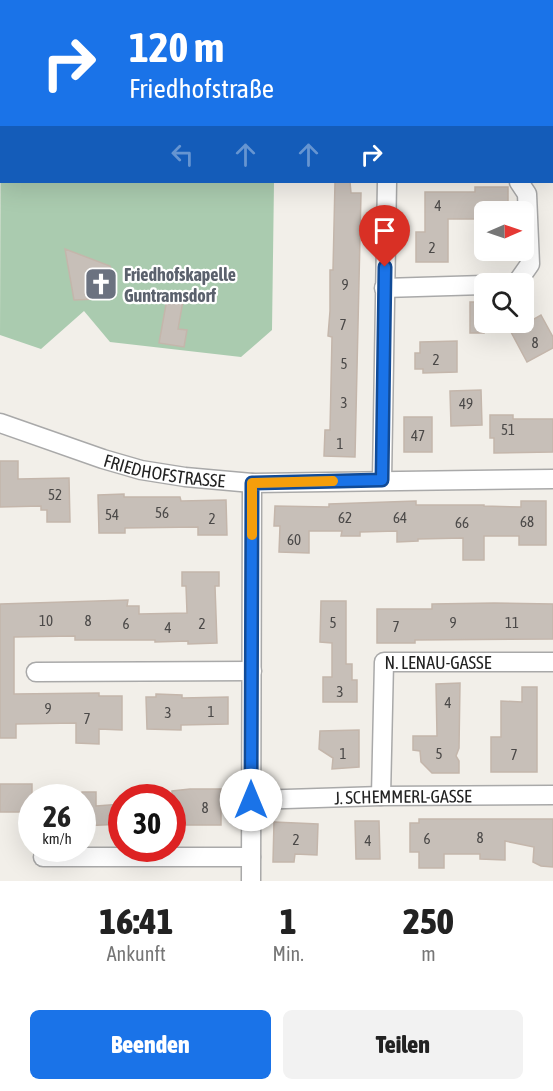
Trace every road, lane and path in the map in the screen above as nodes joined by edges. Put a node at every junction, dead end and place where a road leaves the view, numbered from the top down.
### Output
1 (387, 183) edge
2 (520, 183) edge
3 (524, 273) edge
4 (474, 285) edge
5 (384, 288) junction
6 (0, 423) edge
7 (553, 479) edge
8 (382, 480) junction
9 (252, 483) junction
10 (553, 662) edge
11 (252, 671) junction
12 (36, 672) dead end
13 (553, 795) edge
14 (381, 796) junction
15 (251, 800) junction
16 (96, 856) edge
17 (251, 857) junction
18 (251, 881) edge

1 - 5 street
2 - 3 street
4 - 5 street
5 - 8 street
6 - 9 street, FRIEDHOFSTRASSE
7 - 8 street, FRIEDHOFSTRASSE
8 - 9 street, FRIEDHOFSTRASSE
9 - 11 street
10 - 14 street, N. LENAU-GASSE
11 - 12 street
11 - 15 street
13 - 14 street, J. SCHEMMERL-GASSE
14 - 15 street, J. SCHEMMERL-GASSE
15 - 17 street
16 - 17 street
17 - 18 street

